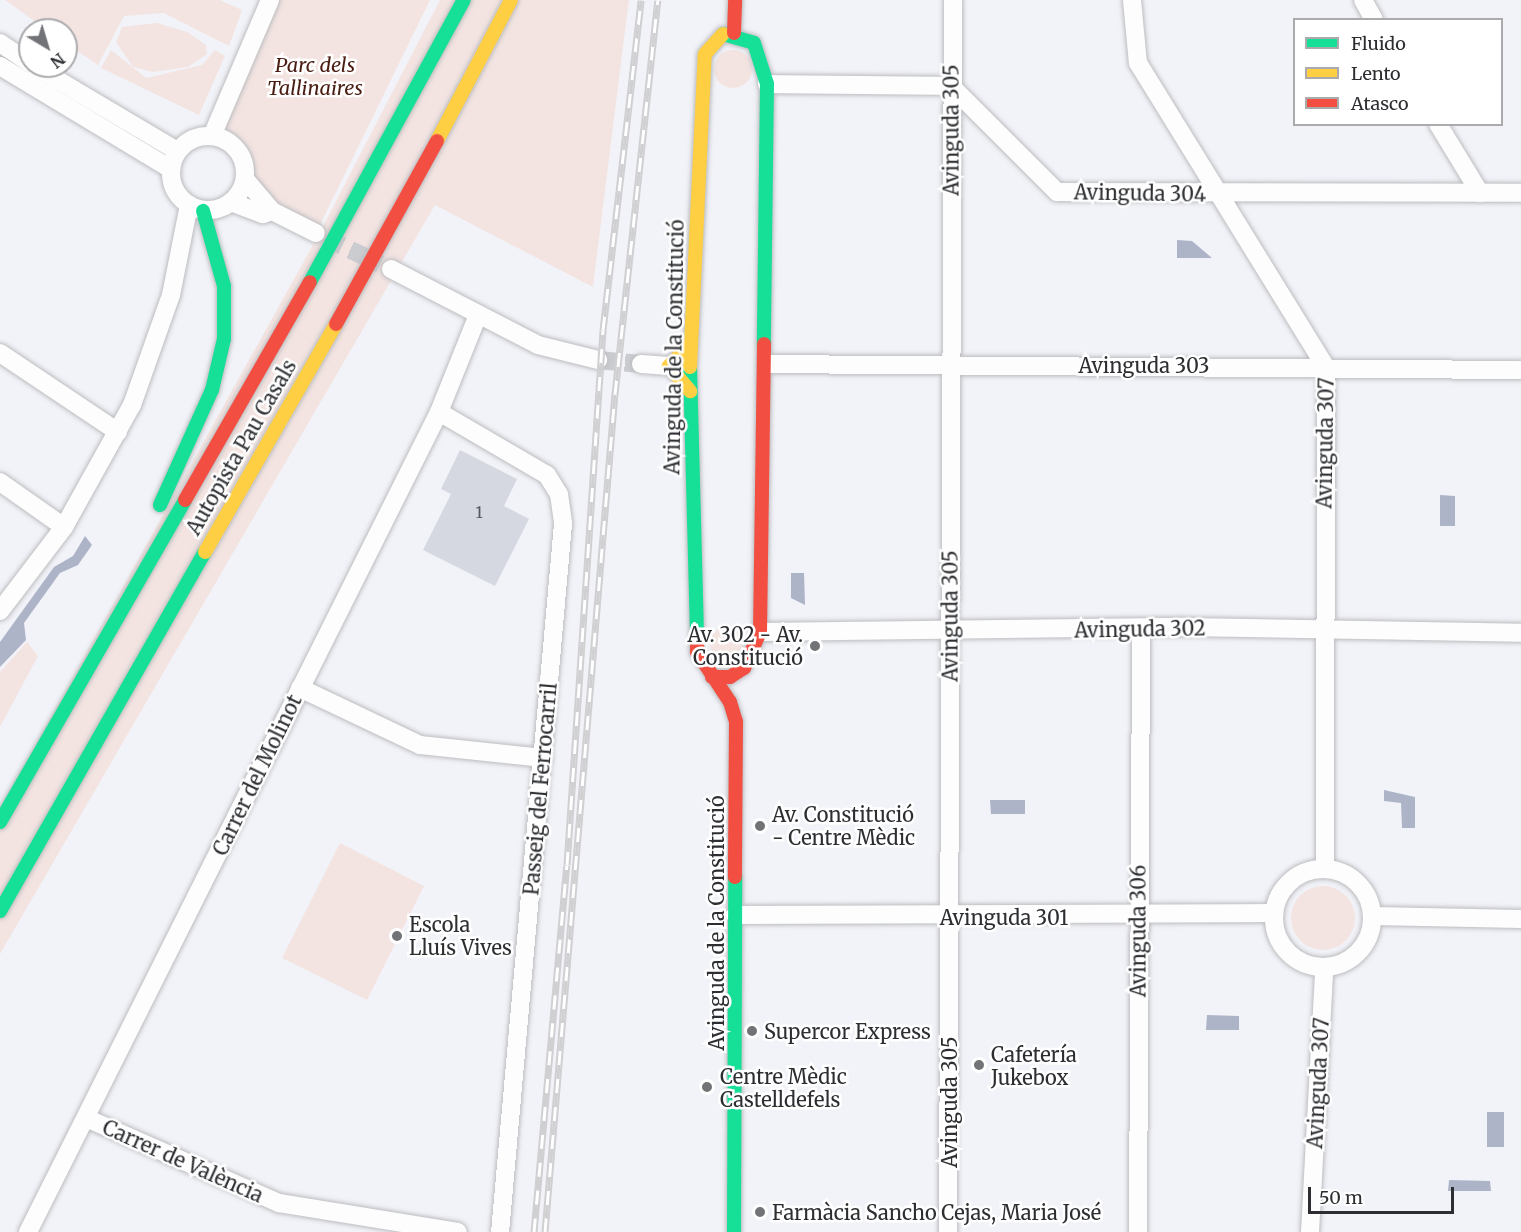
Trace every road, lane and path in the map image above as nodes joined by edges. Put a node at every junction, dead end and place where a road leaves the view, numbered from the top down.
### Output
1 (270, 0) edge
2 (464, 0) edge
3 (512, 0) edge
4 (735, 0) edge
5 (953, 0) edge
6 (1132, 0) edge
7 (1363, 0) edge
8 (1373, 18) edge
9 (734, 33) junction
10 (0, 43) edge
11 (18, 55) edge
12 (0, 66) edge
13 (54, 78) edge
14 (767, 84) junction
15 (951, 86) junction
16 (1439, 126) edge
17 (212, 136) junction
18 (177, 151) junction
19 (171, 169) junction
20 (245, 179) junction
21 (1220, 193) junction
22 (1480, 193) junction
23 (1521, 193) edge
24 (231, 202) junction
25 (196, 208) junction
26 (272, 211) junction
27 (316, 234) tunnel mouth
28 (391, 269) tunnel mouth
29 (478, 315) junction
30 (690, 345) junction
31 (0, 353) edge
32 (598, 360) tunnel mouth
33 (641, 364) tunnel mouth
34 (766, 364) junction
35 (950, 365) junction
36 (669, 366) junction
37 (1326, 367) junction
38 (1521, 370) edge
39 (690, 391) junction
40 (439, 412) junction
41 (118, 432) junction
42 (0, 482) edge
43 (153, 518) dead end
44 (64, 527) junction
45 (143, 540) dead end
46 (0, 611) edge
47 (1141, 629) junction
48 (1322, 631) junction
49 (760, 632) junction
50 (950, 633) junction
51 (1521, 633) edge
52 (748, 663) junction
53 (712, 677) junction
54 (300, 688) junction
55 (736, 722) junction
56 (543, 758) junction
57 (0, 822) edge
58 (1325, 868) junction
59 (0, 911) edge
60 (1274, 913) junction
61 (735, 915) junction
62 (1374, 916) junction
63 (950, 917) junction
64 (1137, 917) junction
65 (1521, 919) edge
66 (1324, 970) junction
67 (86, 1118) junction
68 (28, 1232) edge
69 (458, 1232) edge
70 (500, 1232) edge
71 (734, 1232) edge
72 (948, 1232) edge
73 (1138, 1232) edge
74 (1310, 1232) edge

1 - 17 street
2 - 57 main road, Autopista Pau Casals
3 - 59 main road, Autopista Pau Casals
4 - 9 main road
5 - 15 street, Avinguda 305
6 - 21 street, Avinguda 307
7 - 8 street
9 - 14 main road, Avinguda de la Constitució
9 - 30 main road, Avinguda de la Constitució
10 - 11 street
12 - 19 street
13 - 18 street
14 - 15 street
14 - 34 main road, Avinguda de la Constitució
15 - 21 street, Avinguda 304
15 - 35 street, Avinguda 305
16 - 22 street
17 - 18 street
17 - 20 street
18 - 19 street
19 - 25 street
20 - 24 street
20 - 26 street
21 - 22 street, Avinguda 304
21 - 37 street, Avinguda 307
22 - 23 street, Avinguda 304
24 - 25 street
24 - 26 street
25 - 41 street
25 - 43 main road
26 - 27 street
28 - 29 street
29 - 32 street
29 - 40 street, Carrer del Molinot
30 - 36 main road
30 - 39 main road, Avinguda de la Constitució
31 - 41 street
33 - 36 street
34 - 35 street, Avinguda 303
34 - 49 main road, Avinguda de la Constitució
35 - 37 street, Avinguda 303
35 - 50 street, Avinguda 305
36 - 39 main road
37 - 38 street, Avinguda 303
37 - 48 street, Avinguda 307
39 - 53 main road, Avinguda de la Constitució
40 - 54 street, Carrer del Molinot
40 - 56 street, Passeig del Ferrocarril
41 - 44 street
42 - 44 street
44 - 46 street
45 - 57 main road
47 - 48 street, Avinguda 302
47 - 50 street, Avinguda 302
47 - 64 street, Avinguda 306
48 - 51 street, Avinguda 302
48 - 58 street, Avinguda 307
49 - 50 street, Avinguda 302
49 - 52 main road, Avinguda de la Constitució
50 - 63 street, Avinguda 305
52 - 53 main road
52 - 55 main road, Avinguda de la Constitució
53 - 55 main road, Avinguda de la Constitució
54 - 56 street
54 - 67 street, Carrer del Molinot
55 - 61 main road, Avinguda de la Constitució
56 - 70 street, Passeig del Ferrocarril
58 - 60 street
58 - 62 street
60 - 64 street, Avinguda 301
60 - 66 street
61 - 63 street, Avinguda 301
61 - 71 main road, Avinguda de la Constitució
62 - 65 street
62 - 66 street
63 - 64 street, Avinguda 301
63 - 72 street, Avinguda 305
64 - 73 street, Avinguda 306
66 - 74 street, Avinguda 307
67 - 68 street, Carrer del Molinot
67 - 69 street, Carrer de València

